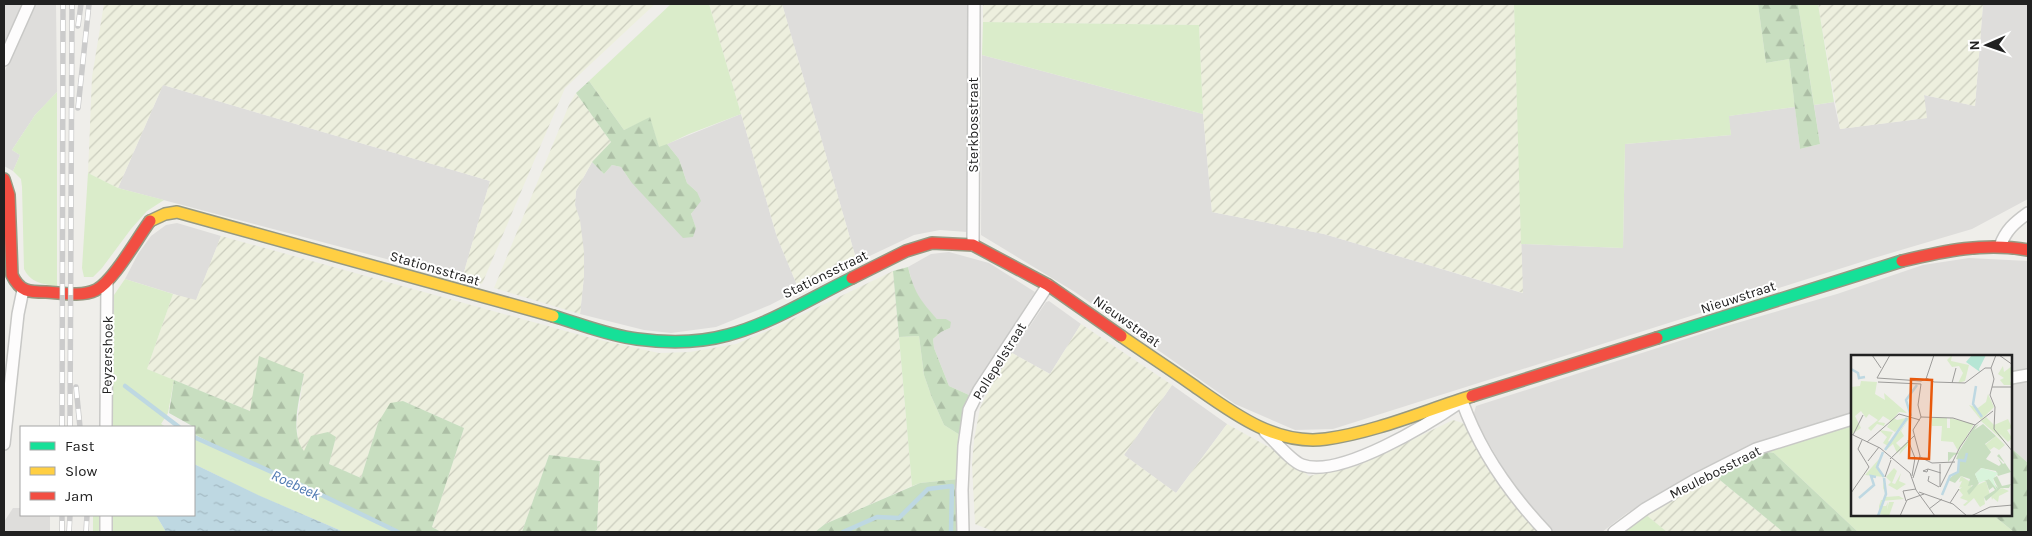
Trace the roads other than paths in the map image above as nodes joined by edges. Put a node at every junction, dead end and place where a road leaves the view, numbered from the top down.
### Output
1 (29, 4) edge
2 (974, 4) edge
3 (4, 60) edge
4 (4, 179) edge
5 (2028, 213) edge
6 (972, 245) junction
7 (2000, 246) junction
8 (2028, 250) edge
9 (107, 282) junction
10 (1048, 285) junction
11 (23, 290) junction
12 (2028, 375) edge
13 (2012, 378) edge
14 (1462, 401) junction
15 (1851, 419) edge
16 (106, 426) edge
17 (1261, 428) junction
18 (4, 444) edge
19 (106, 516) edge
20 (106, 532) edge
21 (963, 532) edge
22 (1546, 532) edge
23 (1614, 532) edge

1 - 3 street
2 - 6 street, Sterkbosstraat
4 - 11 street
5 - 7 street
6 - 9 street, Stationsstraat
6 - 10 street, Nieuwstraat
7 - 8 street, Nieuwstraat
7 - 14 street, Nieuwstraat
9 - 11 street, Stationsstraat
9 - 16 street, Peyzershoek
10 - 17 street, Nieuwstraat
10 - 21 street, Pollepelstraat
11 - 18 street
12 - 13 street
14 - 17 street, Nieuwstraat
14 - 17 street, Nieuwstraat
14 - 22 street
15 - 23 street, Meulebosstraat
19 - 20 street

